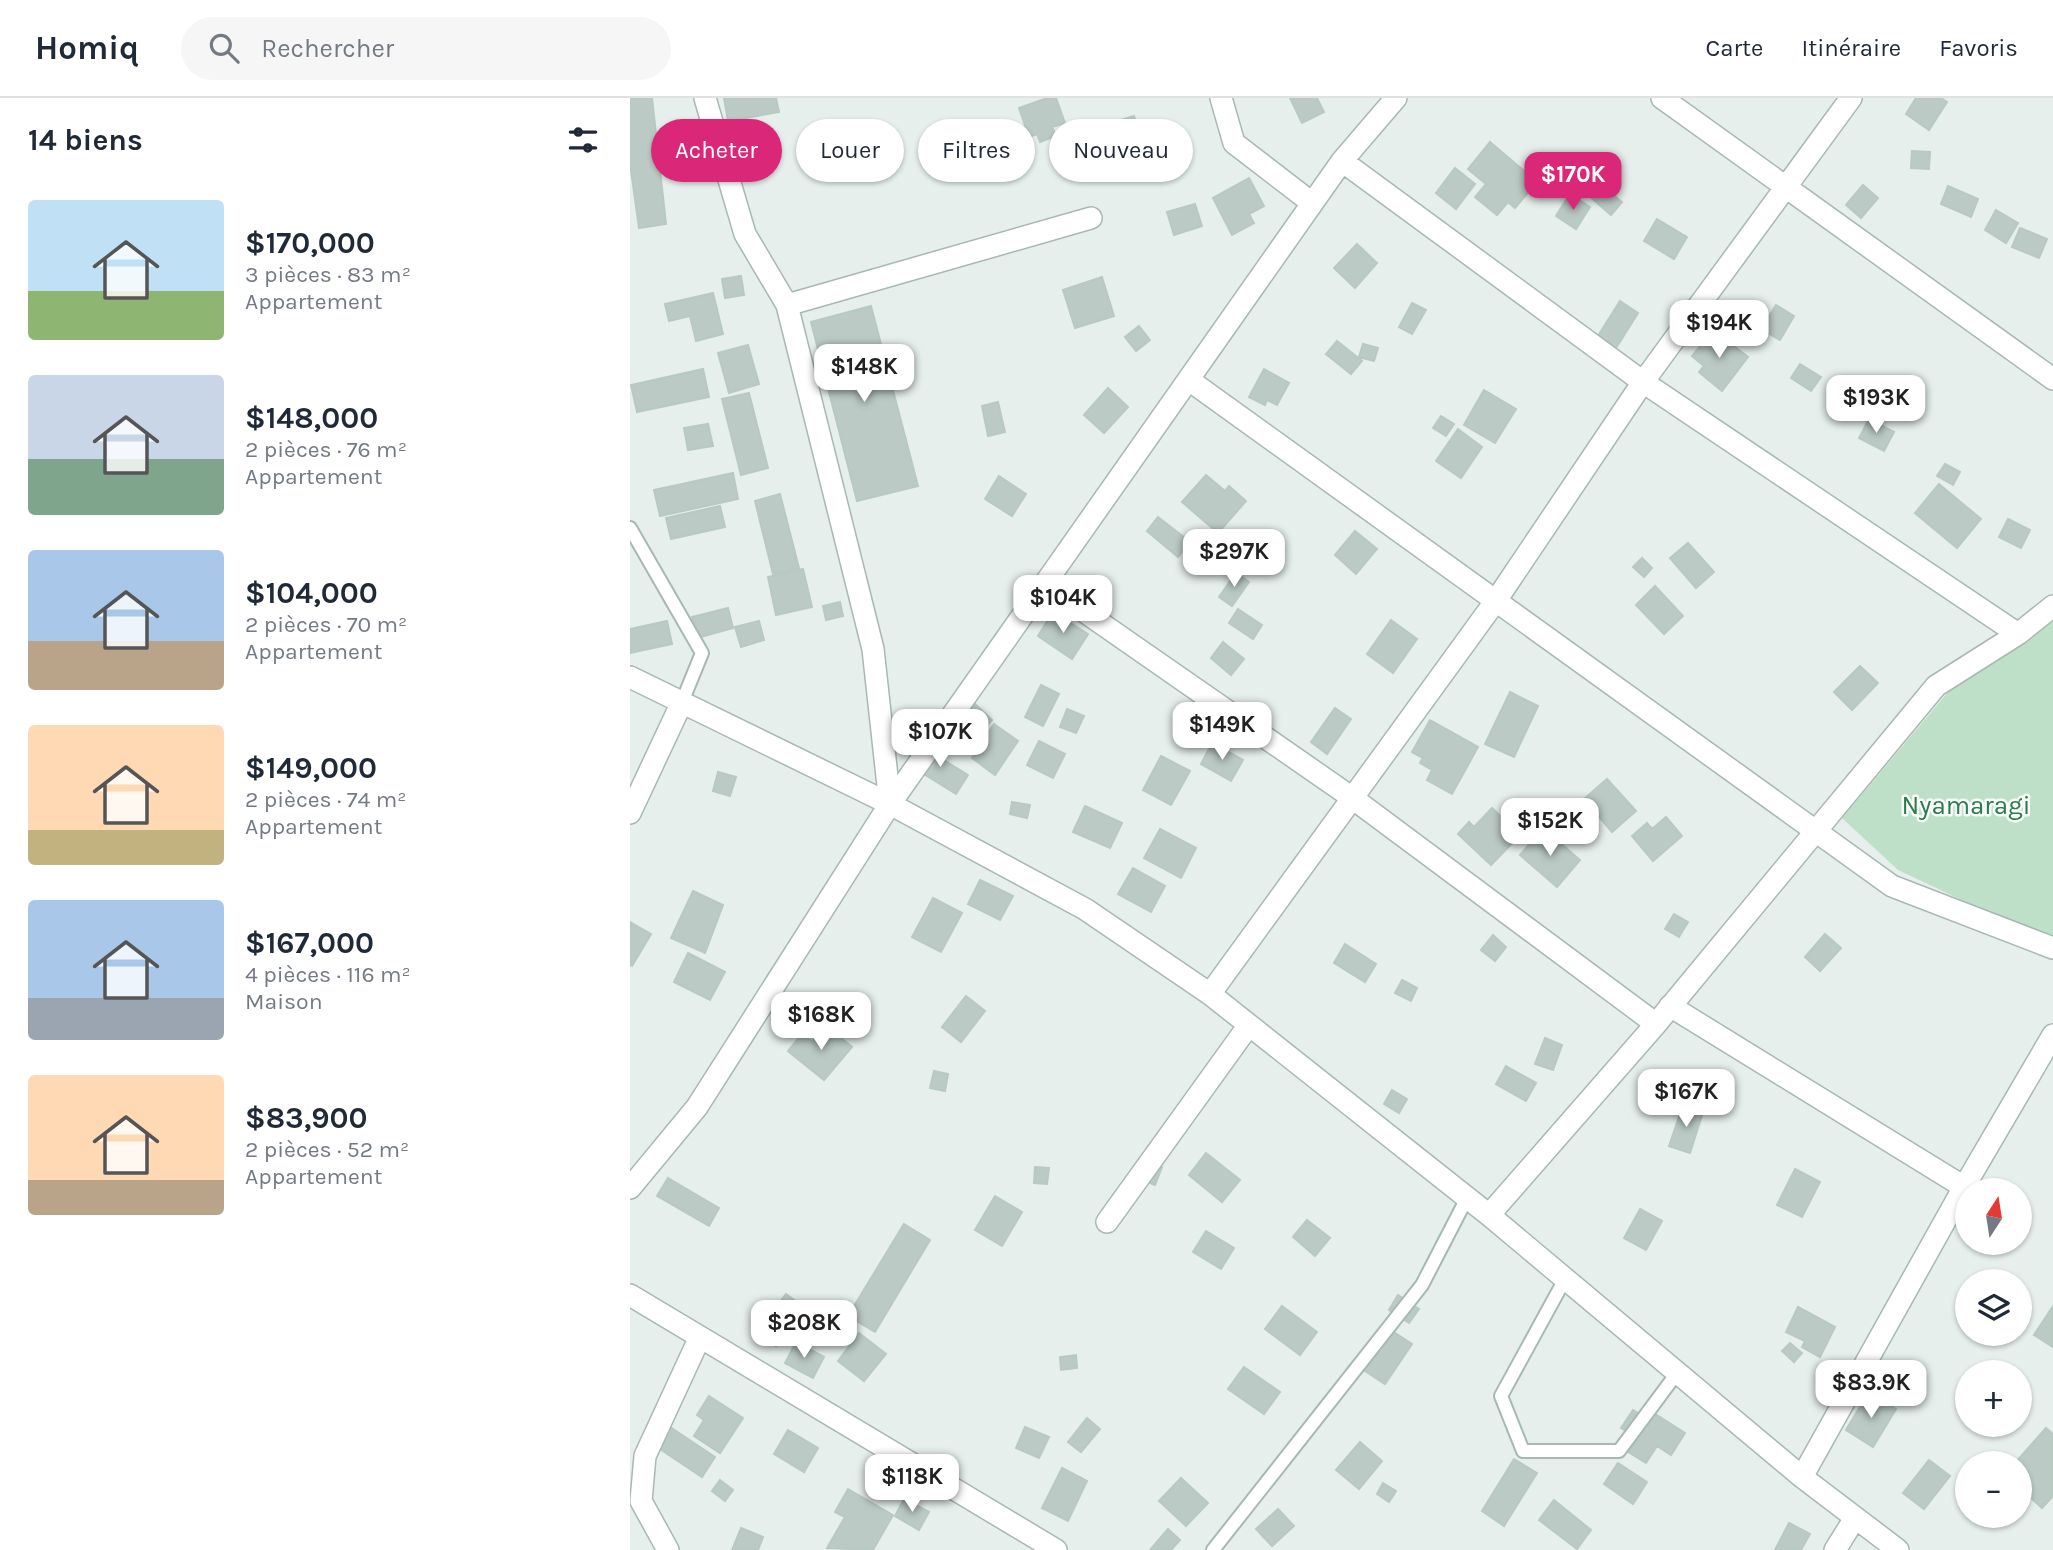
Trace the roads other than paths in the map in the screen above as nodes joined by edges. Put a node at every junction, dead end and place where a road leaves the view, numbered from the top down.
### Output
1 (705, 98) edge
2 (1221, 98) edge
3 (1396, 98) edge
4 (1662, 98) edge
5 (1851, 98) edge
6 (1342, 161) junction
7 (1786, 187) junction
8 (1312, 203) junction
9 (1091, 219) dead end
10 (787, 304) junction
11 (2053, 379) edge
12 (1189, 380) junction
13 (1643, 382) junction
14 (630, 528) edge
15 (1046, 585) junction
16 (1497, 598) junction
17 (2053, 606) edge
18 (2018, 634) junction
19 (630, 677) edge
20 (682, 702) junction
21 (1351, 797) junction
22 (890, 804) junction
23 (630, 813) edge
24 (1814, 830) junction
25 (2053, 948) edge
26 (1210, 994) junction
27 (1670, 1006) junction
28 (1656, 1024) junction
29 (1249, 1025) junction
30 (2053, 1035) edge
31 (1969, 1178) edge
32 (1955, 1181) edge
33 (630, 1188) edge
34 (1467, 1198) junction
35 (1955, 1203) edge
36 (1489, 1215) junction
37 (1107, 1222) dead end
38 (1565, 1279) junction
39 (630, 1295) edge
40 (699, 1339) junction
41 (1677, 1373) junction
42 (1802, 1477) junction
43 (1855, 1518) junction
44 (668, 1550) edge
45 (1056, 1550) edge
46 (1213, 1550) edge
47 (1835, 1550) edge
48 (1898, 1550) edge

1 - 10 street
2 - 8 street
3 - 6 street
4 - 7 street
5 - 7 street
6 - 8 street
6 - 13 street
7 - 11 street
7 - 13 street
8 - 12 street
9 - 10 street
10 - 22 street
12 - 15 street
12 - 16 street
13 - 16 street
13 - 18 street
14 - 20 lane
15 - 21 street
15 - 22 street
16 - 21 street
16 - 24 street
17 - 18 street
18 - 24 street
19 - 20 street
20 - 22 street
20 - 23 street
21 - 26 street
21 - 28 street
22 - 26 street
22 - 33 street
24 - 25 street
24 - 27 street
26 - 29 street
27 - 28 street
27 - 32 street
28 - 36 street
29 - 34 street
29 - 37 street
30 - 31 street
34 - 36 street
34 - 46 lane
35 - 42 street
36 - 38 street
38 - 41 street
38 - 41 lane
39 - 40 street
40 - 44 street
40 - 45 street
41 - 42 street
42 - 43 street
43 - 47 street
43 - 48 street

